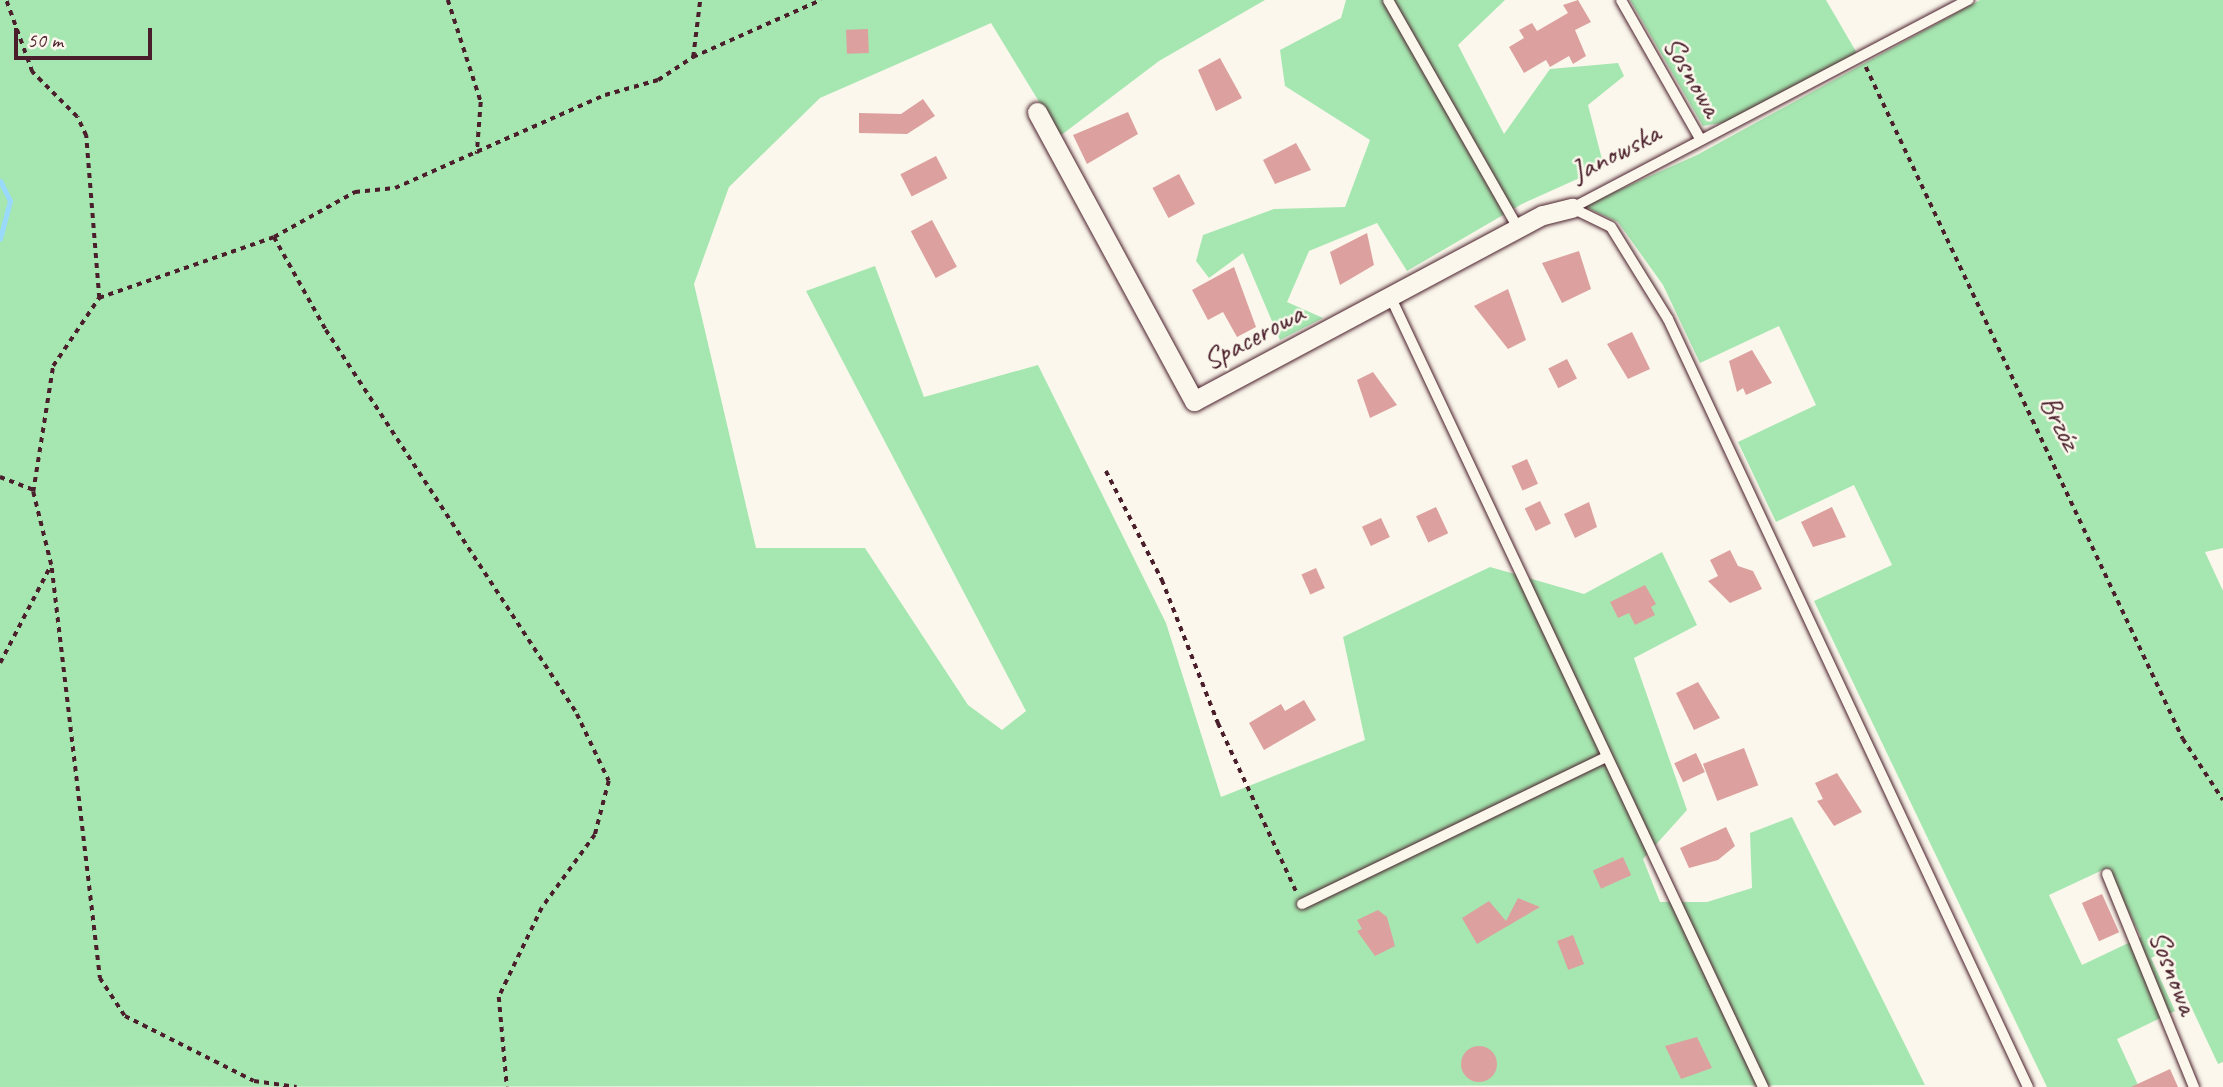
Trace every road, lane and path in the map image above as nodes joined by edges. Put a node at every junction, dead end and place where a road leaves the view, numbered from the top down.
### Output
1 (6, 0) edge
2 (448, 0) edge
3 (699, 0) edge
4 (821, 0) edge
5 (1388, 0) edge
6 (1621, 0) edge
7 (1969, 0) edge
8 (693, 57) junction
9 (1863, 60) junction
10 (1037, 112) dead end
11 (1702, 139) junction
12 (477, 154) junction
13 (1572, 208) junction
14 (1518, 228) junction
15 (274, 237) junction
16 (1390, 296) junction
17 (99, 298) junction
18 (1106, 471) dead end
19 (0, 477) edge
20 (34, 490) junction
21 (51, 565) junction
22 (0, 663) edge
23 (1606, 757) junction
24 (2223, 800) edge
25 (2107, 874) dead end
26 (1302, 904) joint
27 (297, 1087) edge
28 (507, 1087) edge
29 (1763, 1087) edge
30 (2028, 1087) edge
31 (2194, 1087) edge

1 - 17 path
2 - 12 path
3 - 8 path
4 - 8 path
5 - 14 lane
6 - 11 lane, Sosnowa
7 - 9 lane, Janowska
8 - 12 path
9 - 11 lane, Janowska
9 - 24 path, Brzóz
10 - 16 street, Spacerowa
11 - 13 lane, Janowska
12 - 15 path
13 - 14 street, Janowska
13 - 30 lane
14 - 16 street, Spacerowa
15 - 17 path
15 - 28 path
16 - 23 lane
17 - 20 path
18 - 26 path
19 - 20 path
20 - 21 path
21 - 22 path
21 - 27 path
23 - 26 lane
23 - 29 lane
25 - 31 lane, Sosnowa

